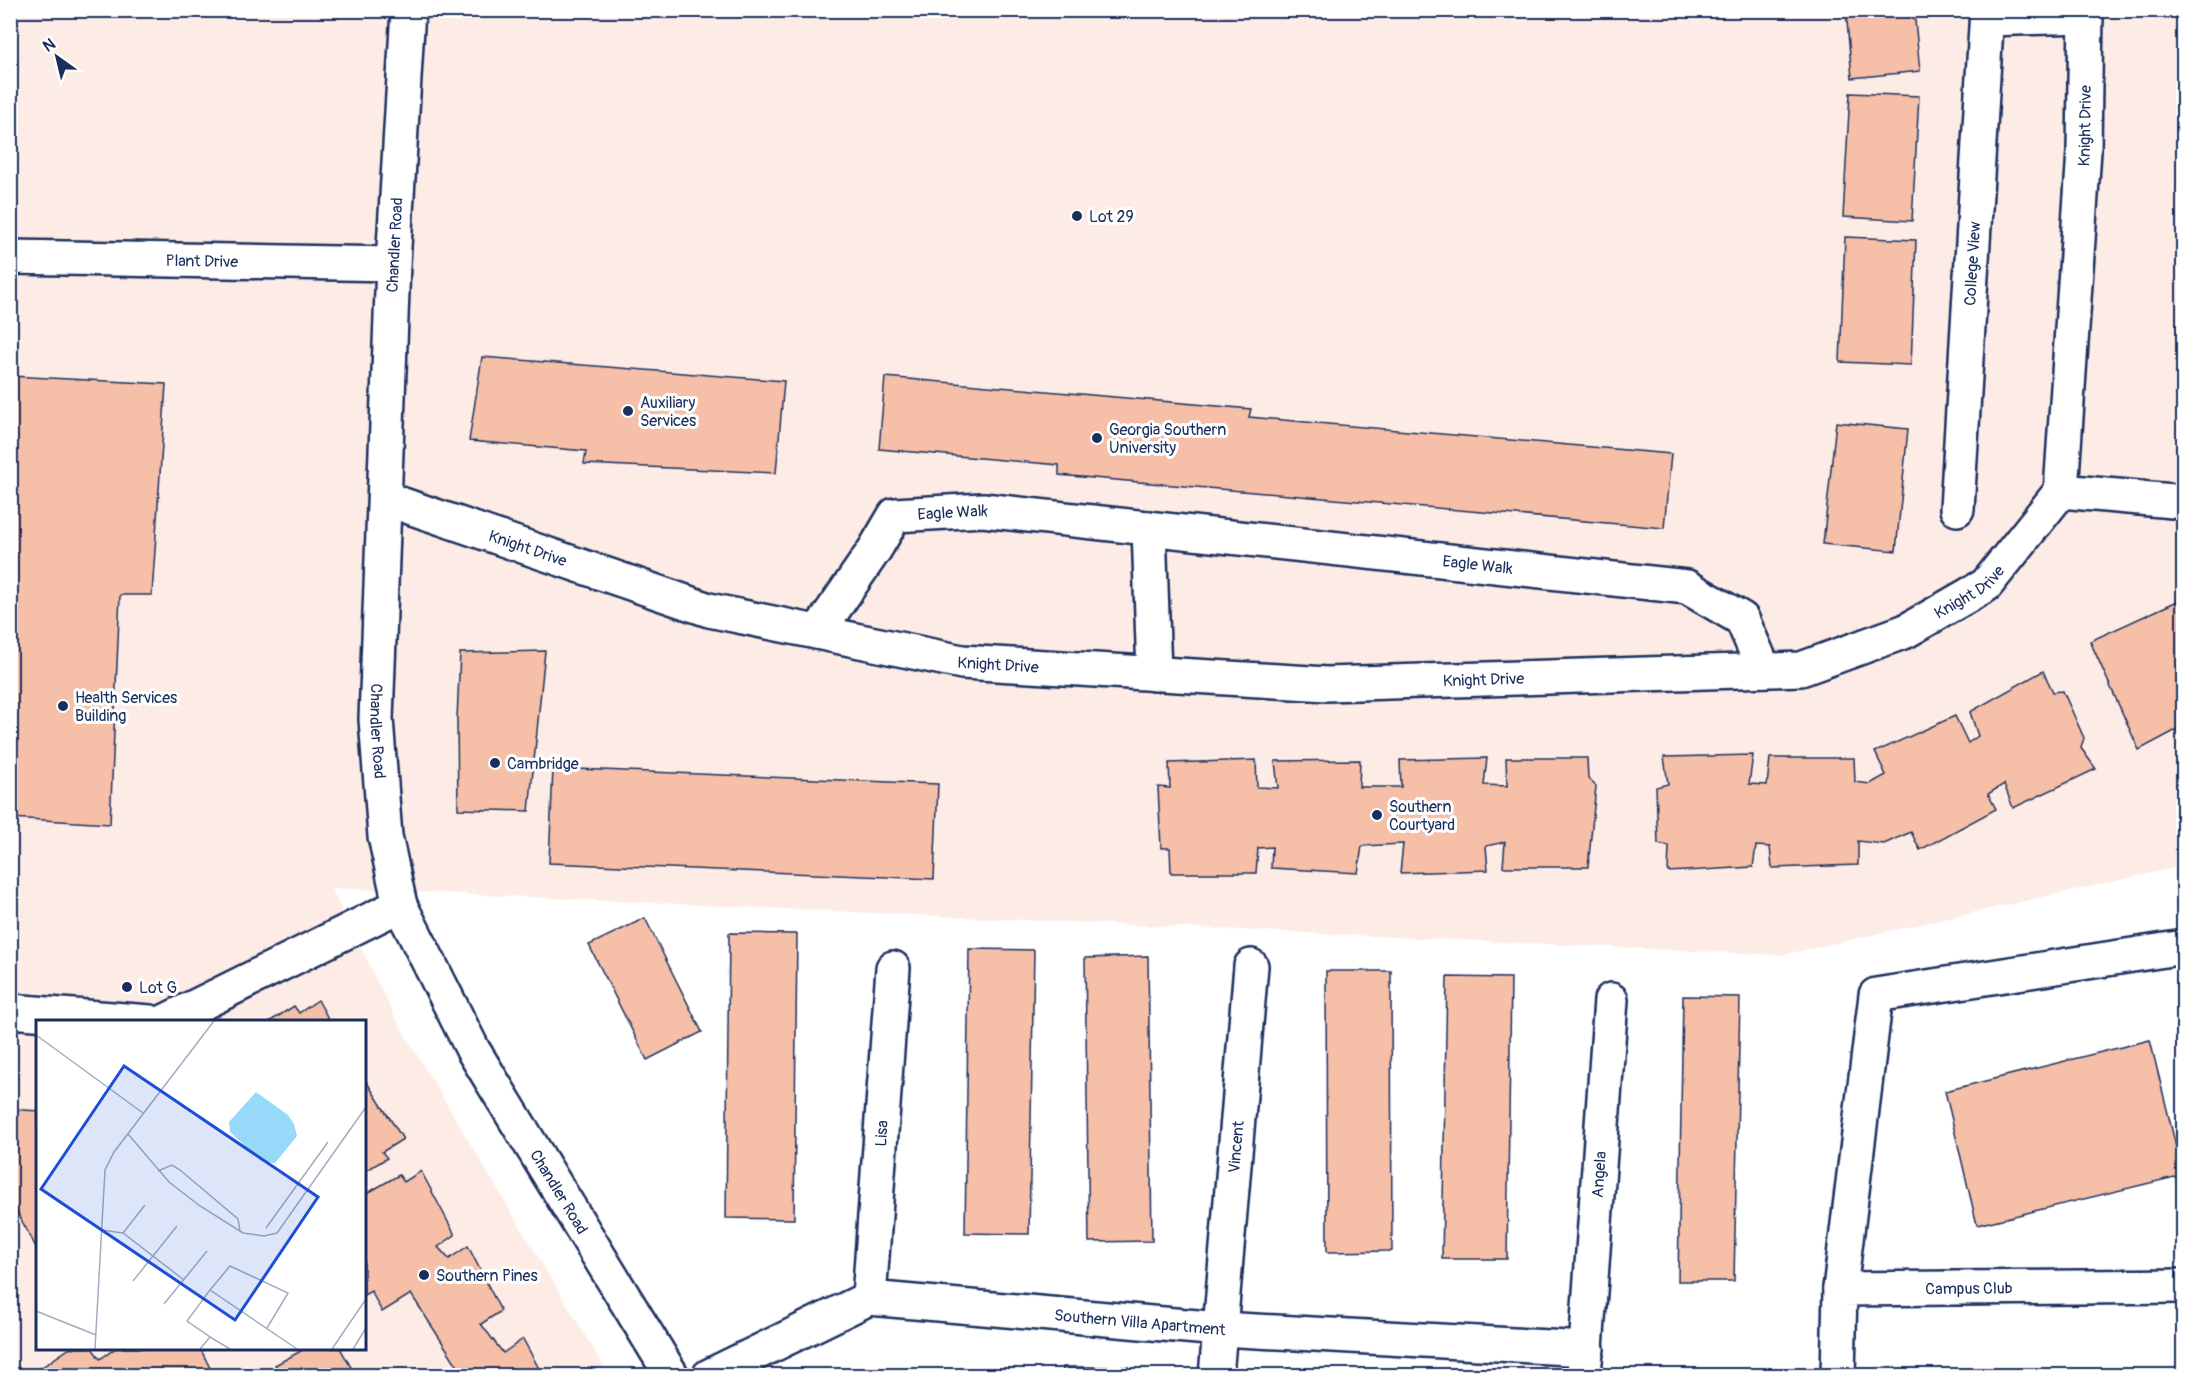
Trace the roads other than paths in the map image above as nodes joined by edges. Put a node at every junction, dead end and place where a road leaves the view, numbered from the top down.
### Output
1 (408, 10) edge
2 (2086, 13) edge
3 (1987, 15) edge
4 (10, 257) edge
5 (393, 264) junction
6 (2061, 491) junction
7 (386, 499) junction
8 (2184, 501) edge
9 (1957, 509) dead end
10 (1149, 528) junction
11 (818, 632) junction
12 (1764, 670) junction
13 (1154, 674) junction
14 (400, 905) junction
15 (2184, 947) edge
16 (1251, 966) dead end
17 (893, 968) dead end
18 (1611, 1000) dead end
19 (10, 1011) edge
20 (125, 1020) edge
21 (168, 1020) edge
22 (2184, 1286) edge
23 (1840, 1290) junction
24 (869, 1298) junction
25 (1220, 1329) junction
26 (1586, 1362) edge
27 (672, 1376) edge
28 (709, 1376) edge
29 (1216, 1376) edge
30 (1838, 1376) edge

1 - 5 street, Chandler Road
2 - 3 street, College View
2 - 6 street, Knight Drive
3 - 9 street, College View
4 - 5 street, Plant Drive
5 - 7 street, Chandler Road
6 - 8 street
6 - 12 street, Knight Drive
7 - 11 street, Knight Drive
7 - 14 street, Chandler Road
10 - 11 street, Eagle Walk
10 - 12 street, Eagle Walk
10 - 13 street
11 - 13 street, Knight Drive
12 - 13 street, Knight Drive
14 - 21 street
14 - 27 street, Chandler Road
15 - 23 street
16 - 25 street, Vincent
17 - 24 street, Lisa
18 - 26 street, Angela
19 - 20 street
22 - 23 street, Campus Club
23 - 30 street
24 - 25 street, Southern Villa Apartment
24 - 28 street
25 - 26 street, Southern Villa Apartment
25 - 29 street, Vincent

